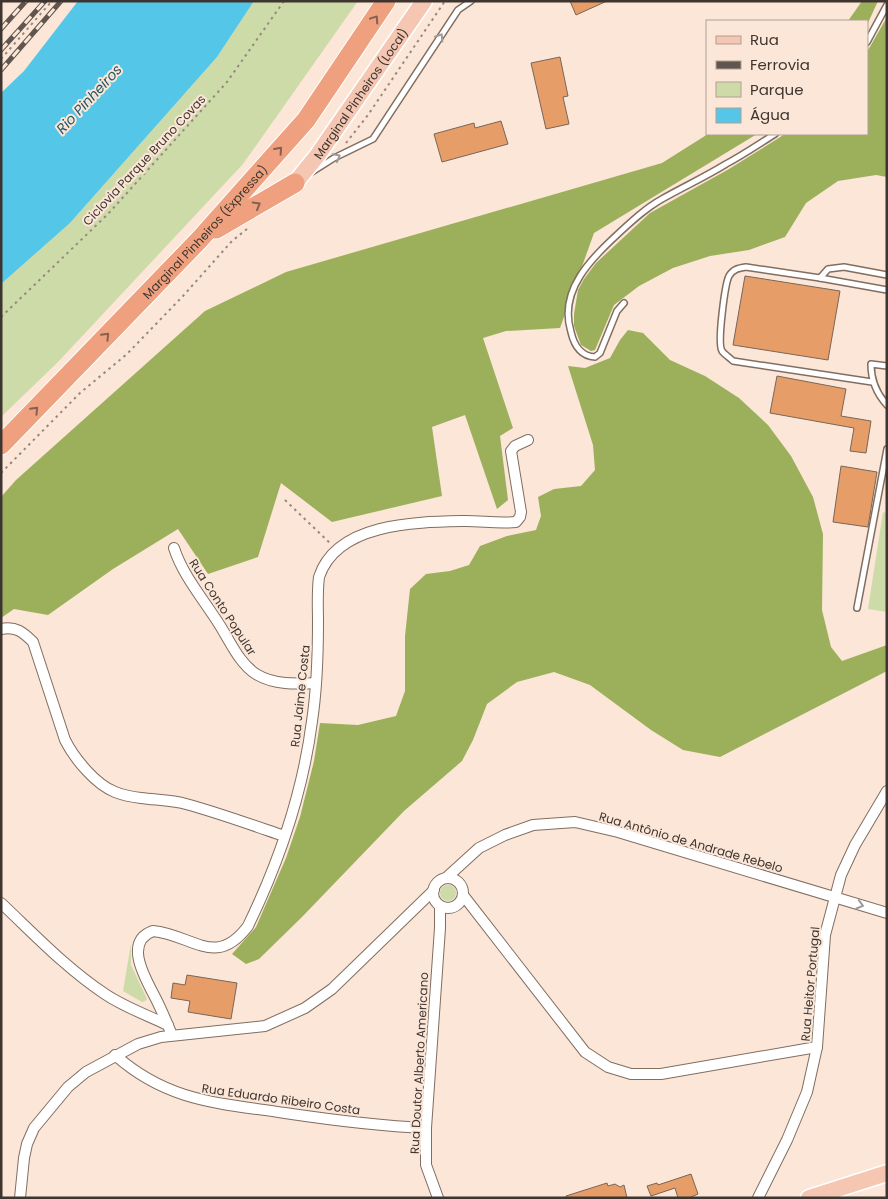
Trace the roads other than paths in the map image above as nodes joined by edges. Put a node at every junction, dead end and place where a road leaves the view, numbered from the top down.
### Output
1 (386, 1) edge
2 (424, 1) edge
3 (467, 2) edge
4 (887, 5) edge
5 (868, 40) edge
6 (773, 135) edge
7 (295, 183) junction
8 (200, 239) junction
9 (887, 275) edge
10 (820, 278) junction
11 (887, 290) edge
12 (624, 303) dead end
13 (887, 366) edge
14 (872, 382) junction
15 (887, 405) edge
16 (528, 440) dead end
17 (1, 445) edge
18 (887, 449) edge
19 (174, 548) dead end
20 (857, 608) dead end
21 (1, 630) edge
22 (316, 683) junction
23 (887, 791) edge
24 (284, 836) junction
25 (465, 861) junction
26 (446, 878) junction
27 (459, 882) junction
28 (834, 898) junction
29 (461, 899) junction
30 (439, 901) junction
31 (1, 904) edge
32 (887, 913) edge
33 (168, 1025) junction
34 (172, 1035) junction
35 (817, 1047) junction
36 (115, 1055) junction
37 (426, 1128) junction
38 (887, 1173) edge
39 (766, 1182) junction
40 (20, 1198) edge
41 (438, 1198) edge
42 (758, 1198) edge
43 (768, 1198) edge
44 (809, 1198) edge

8 -> 1 highway, Marginal Pinheiros (Expressa)
2 - 7 main road, Marginal Pinheiros (Local)
7 -> 3 lane
4 - 5 lane
6 - 12 lane
8 -> 7 highway
17 -> 8 highway, Marginal Pinheiros (Expressa)
9 - 10 lane
10 - 11 lane
10 - 14 lane
13 - 14 lane
14 - 15 lane
16 - 22 street, Rua Jaime Costa
18 - 20 lane
19 - 22 street, Rua Conto Popular
21 - 24 street
22 - 24 street, Rua Jaime Costa
23 - 28 street, Rua Heitor Portugal
24 - 33 street, Rua Jaime Costa
25 - 26 street, Rua Antônio de Andrade Rebelo
25 - 27 street
25 - 28 street, Rua Antônio de Andrade Rebelo
26 - 27 street
26 - 30 street
27 - 29 street
28 -> 32 street, Rua Antônio de Andrade Rebelo
28 - 35 street, Rua Heitor Portugal
29 - 30 street
29 - 35 street
30 - 34 street
30 - 37 street, Rua Doutor Alberto Americano
31 - 33 street
33 - 34 street, Rua Jaime Costa
34 - 36 street
35 - 39 street, Rua Heitor Portugal
36 - 37 street, Rua Eduardo Ribeiro Costa
36 - 40 street
37 - 41 street, Rua Doutor Alberto Americano
38 - 44 main road
39 - 42 street, Rua Heitor Portugal
39 - 43 street

